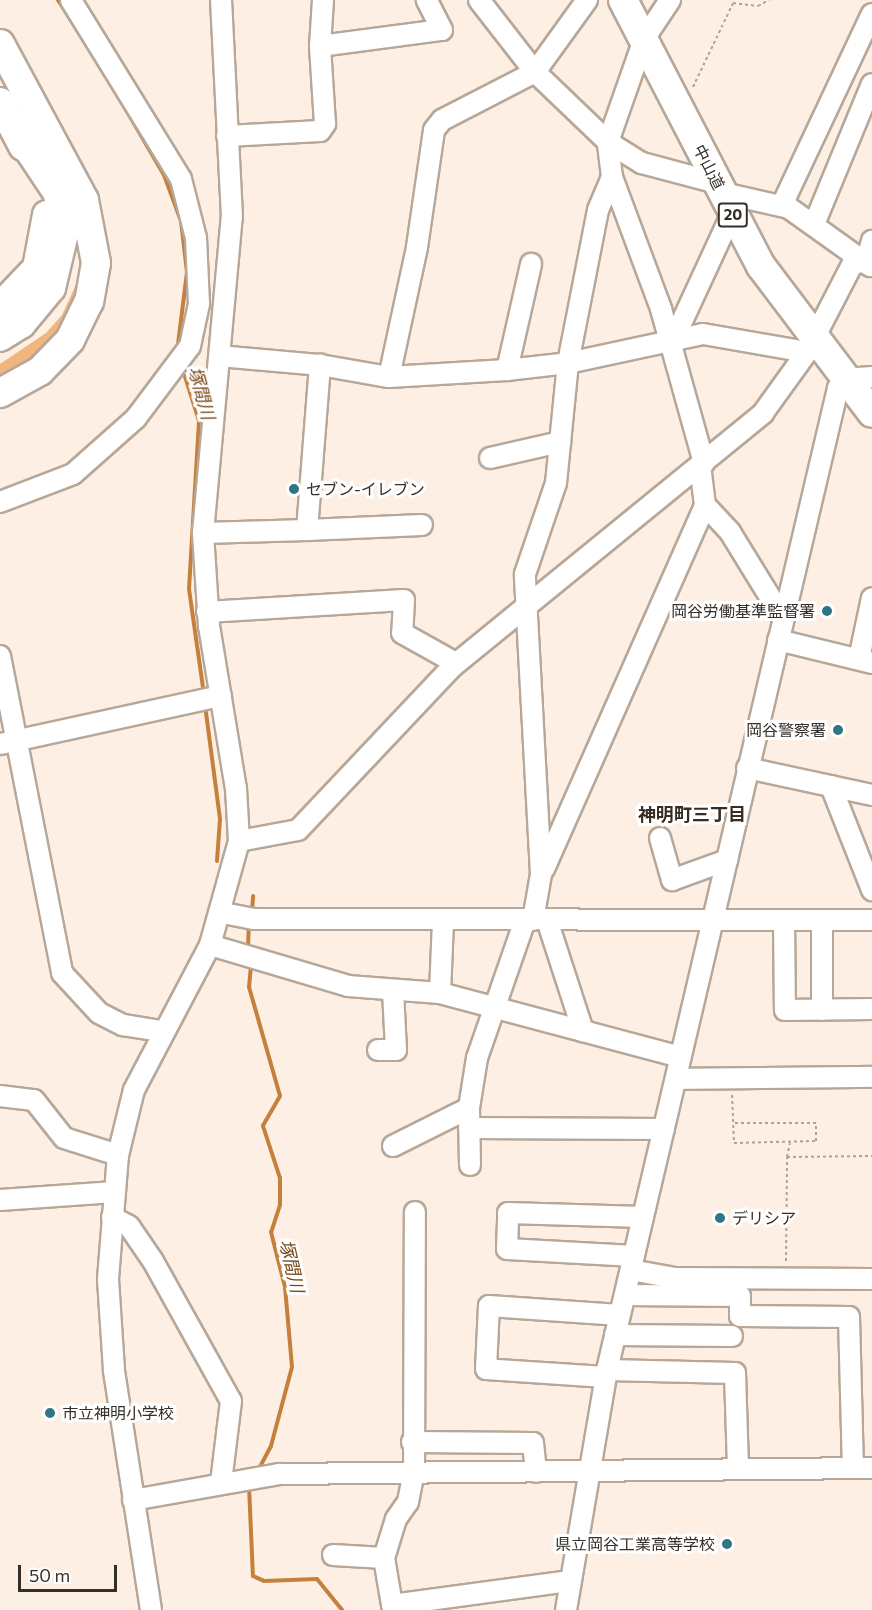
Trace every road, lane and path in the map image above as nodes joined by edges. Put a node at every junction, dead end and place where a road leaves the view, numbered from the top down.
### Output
1 (71, 0) edge
2 (221, 0) edge
3 (323, 0) edge
4 (427, 0) edge
5 (479, 0) edge
6 (586, 0) edge
7 (623, 0) edge
8 (670, 0) edge
9 (769, 0) edge
10 (872, 14) edge
11 (644, 39) junction
12 (0, 44) edge
13 (320, 46) junction
14 (535, 72) junction
15 (872, 84) edge
16 (0, 102) edge
17 (676, 103) junction
18 (15, 129) junction
19 (227, 136) junction
20 (608, 142) junction
21 (612, 177) junction
22 (75, 178) junction
23 (724, 196) junction
24 (782, 206) junction
25 (815, 222) junction
26 (872, 242) edge
27 (531, 264) dead end
28 (869, 265) edge
29 (0, 307) edge
30 (0, 337) edge
31 (671, 343) junction
32 (809, 344) junction
33 (0, 354) edge
34 (220, 356) junction
35 (568, 363) junction
36 (320, 365) junction
37 (507, 370) junction
38 (389, 377) junction
39 (858, 378) edge
40 (0, 393) edge
41 (872, 413) edge
42 (560, 442) junction
43 (489, 458) dead end
44 (702, 464) junction
45 (0, 502) edge
46 (705, 505) junction
47 (422, 525) dead end
48 (307, 530) junction
49 (203, 533) junction
50 (872, 598) edge
51 (526, 606) junction
52 (207, 612) junction
53 (783, 618) junction
54 (778, 640) junction
55 (0, 656) edge
56 (865, 661) edge
57 (456, 663) junction
58 (209, 698) junction
59 (9, 742) edge
60 (747, 768) junction
61 (831, 786) junction
62 (872, 795) edge
63 (660, 838) dead end
64 (239, 841) junction
65 (727, 860) junction
66 (542, 874) junction
67 (872, 890) edge
68 (223, 913) junction
69 (442, 920) junction
70 (535, 920) junction
71 (714, 920) junction
72 (784, 920) junction
73 (822, 920) junction
74 (872, 920) edge
75 (210, 945) junction
76 (393, 991) junction
77 (440, 993) junction
78 (493, 1007) junction
79 (872, 1009) edge
80 (822, 1010) junction
81 (162, 1031) junction
82 (583, 1031) junction
83 (378, 1050) dead end
84 (681, 1057) junction
85 (872, 1077) edge
86 (676, 1079) junction
87 (731, 1080) junction
88 (0, 1096) edge
89 (469, 1108) junction
90 (733, 1123) junction
91 (470, 1128) junction
92 (664, 1129) junction
93 (790, 1142) junction
94 (393, 1146) dead end
95 (118, 1155) junction
96 (872, 1156) edge
97 (787, 1157) junction
98 (470, 1166) dead end
99 (115, 1192) junction
100 (0, 1200) edge
101 (415, 1212) dead end
102 (112, 1217) junction
103 (643, 1217) junction
104 (632, 1263) junction
105 (780, 1268) dead end
106 (872, 1279) edge
107 (625, 1294) junction
108 (620, 1315) junction
109 (615, 1335) junction
110 (732, 1336) dead end
111 (606, 1373) junction
112 (412, 1442) junction
113 (738, 1468) junction
114 (862, 1468) edge
115 (414, 1472) junction
116 (536, 1472) junction
117 (587, 1472) junction
118 (221, 1483) junction
119 (133, 1500) junction
120 (333, 1555) dead end
121 (384, 1558) junction
122 (570, 1581) junction
123 (392, 1607) edge
124 (151, 1610) edge
125 (566, 1610) edge

1 - 45 street
2 - 19 street
3 - 13 street
4 - 13 street
5 - 14 street
6 - 14 street
7 - 11 highway, 中山道 / 20
8 - 11 street
9 - 17 path
10 - 24 street
11 - 17 highway, 中山道 / 20
11 - 20 street
12 - 22 highway
13 - 19 street
14 - 20 street
14 - 38 street
15 - 25 street
16 - 18 highway
17 - 23 highway, 中山道 / 20
18 - 29 highway
18 - 30 highway
19 - 34 street
20 - 21 street
20 - 23 street
21 - 31 street
21 - 35 street
22 - 33 highway
22 - 40 highway
23 - 24 street
23 - 31 street
23 - 32 highway, 中山道 / 20
24 - 25 street
25 - 28 street
26 - 28 street
27 - 37 street
28 - 32 street
31 - 32 street
31 - 35 street
31 - 44 street
32 - 39 highway, 中山道 / 20
32 - 44 street
34 - 36 street
34 - 49 street
35 - 37 street
35 - 42 street
36 - 38 street
36 - 48 street
37 - 38 street
39 - 41 highway, 中山道 / 20
39 - 53 street
42 - 43 street
42 - 51 street
44 - 46 street
44 - 51 street
46 - 53 street
46 - 66 street
47 - 48 street
48 - 49 street
49 - 52 street
50 - 56 street
51 - 57 street
51 - 66 street
52 - 57 street
52 - 58 street
53 - 54 street
54 - 56 street
54 - 60 street
55 - 59 street
57 - 64 street
58 - 59 street
58 - 64 street
59 - 81 street
60 - 61 street
60 - 65 street
61 - 62 street
61 - 67 street
63 - 65 street
64 - 68 street
65 - 71 street
66 - 70 street
68 - 69 street
68 - 75 street
69 - 70 street
69 - 77 street
70 - 71 street
70 - 78 street
70 - 82 street
71 - 72 street
71 - 84 street
72 - 73 street
72 - 80 street
73 - 74 street
73 - 80 street
75 - 76 street
75 - 81 street
76 - 77 street
76 - 83 street
77 - 78 street
78 - 82 street
78 - 89 street
79 - 80 street
81 - 95 street
82 - 84 street
84 - 86 street
85 - 87 street
86 - 87 street
86 - 92 street
87 - 90 path
88 - 95 street
89 - 91 street
89 - 94 street
90 - 93 path
90 - 93 path
91 - 92 street
91 - 98 street
92 - 103 street
93 - 97 path
95 - 99 street
96 - 97 path
97 - 105 path
99 - 100 street
99 - 102 street
101 - 112 street
102 - 118 street
102 - 119 street
103 - 104 street
103 - 104 street
104 - 106 street
104 - 107 street
107 - 108 street
107 - 114 street
108 - 109 street
108 - 111 street
109 - 110 street
109 - 111 street
111 - 113 street
111 - 117 street
112 - 115 street
112 - 116 street
113 - 114 street
113 - 117 street
115 - 116 street
115 - 118 street
115 - 121 street
116 - 117 street
117 - 122 street
118 - 119 street
119 - 124 street
120 - 121 street
121 - 123 street
122 - 123 street
122 - 125 street

